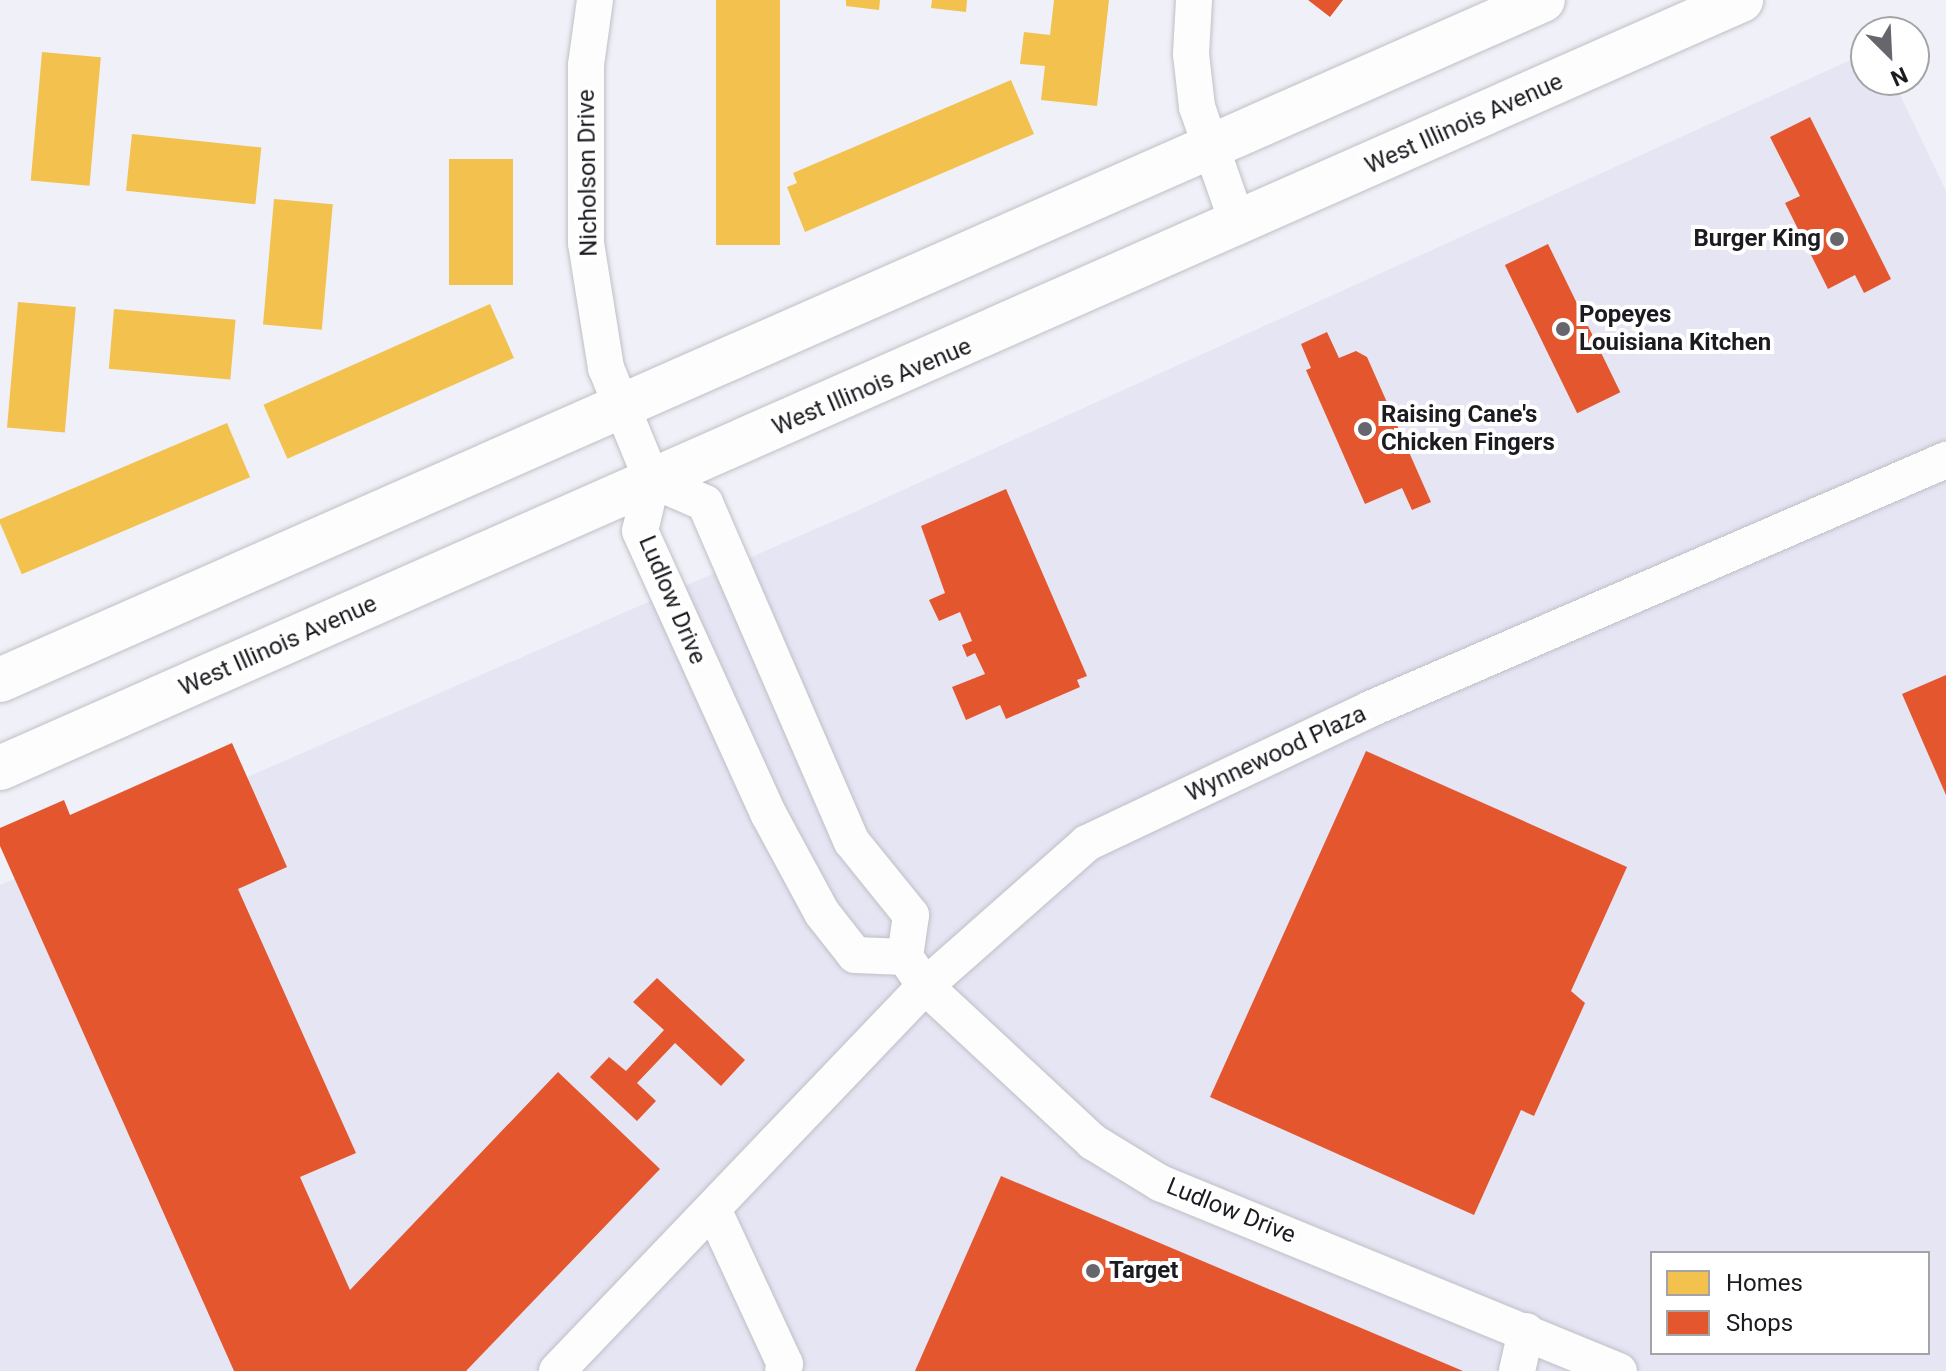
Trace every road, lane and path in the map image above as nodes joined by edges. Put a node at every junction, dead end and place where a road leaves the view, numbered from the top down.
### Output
1 (595, 0) edge
2 (1194, 0) edge
3 (1543, 0) edge
4 (1741, 0) edge
5 (1208, 150) junction
6 (1238, 224) junction
7 (619, 407) junction
8 (1946, 460) edge
9 (652, 480) junction
10 (0, 680) edge
11 (0, 768) edge
12 (915, 971) junction
13 (713, 1209) junction
14 (1526, 1331) junction
15 (557, 1371) edge
16 (783, 1371) edge
17 (1517, 1371) edge
18 (1619, 1371) edge

1 - 7 street, Nicholson Drive
2 - 5 street
3 - 5 main road
4 - 6 main road, West Illinois Avenue
5 - 6 street
5 - 7 main road
6 - 9 main road, West Illinois Avenue
7 - 9 street, Nicholson Drive
7 - 10 main road
8 - 12 street, Wynnewood Plaza
9 - 11 main road, West Illinois Avenue
9 - 12 street
9 - 12 street, Ludlow Drive
12 - 13 street, Wynnewood Plaza
12 - 14 street, Ludlow Drive
13 - 15 street, Wynnewood Plaza
13 - 16 street
14 - 17 street
14 - 18 street, Ludlow Drive

